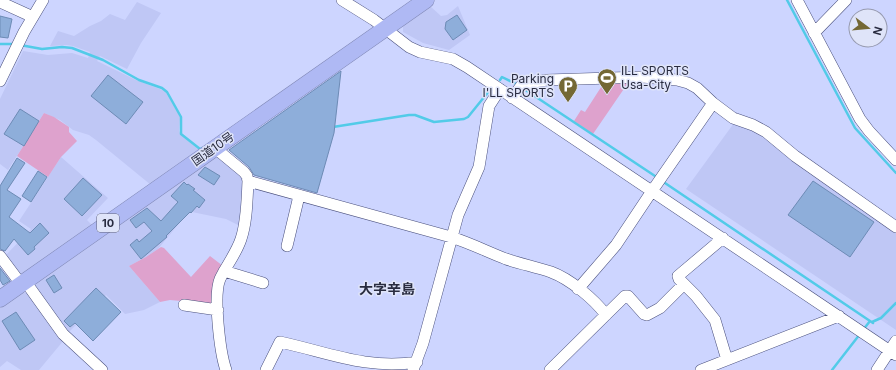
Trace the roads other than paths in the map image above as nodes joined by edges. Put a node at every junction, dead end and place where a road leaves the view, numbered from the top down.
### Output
1 (43, 0) edge
2 (344, 0) edge
3 (426, 0) edge
4 (796, 0) edge
5 (846, 0) edge
6 (0, 2) edge
7 (32, 17) junction
8 (385, 28) junction
9 (814, 33) junction
10 (0, 82) edge
11 (500, 89) junction
12 (512, 98) junction
13 (713, 103) junction
14 (215, 148) junction
15 (896, 160) edge
16 (248, 182) junction
17 (652, 191) junction
18 (299, 196) junction
19 (896, 227) edge
20 (452, 237) junction
21 (723, 238) junction
22 (287, 246) dead end
23 (0, 256) edge
24 (224, 271) junction
25 (23, 283) junction
26 (263, 283) dead end
27 (684, 284) junction
28 (578, 289) junction
29 (0, 299) edge
30 (184, 305) dead end
31 (218, 310) junction
32 (606, 315) junction
33 (839, 316) junction
34 (894, 349) edge
35 (727, 360) junction
36 (415, 366) edge
37 (102, 370) edge
38 (226, 370) edge
39 (266, 370) edge
40 (550, 370) edge
41 (701, 370) edge
42 (877, 370) edge

1 - 7 street
2 - 8 street
3 - 8 highway, 国道10号 / 10
4 - 9 street
5 - 9 street
6 - 7 street
7 - 10 street
8 - 11 street
8 - 14 highway, 国道10号 / 10
9 - 15 street
11 - 12 street
11 - 20 street
12 - 13 street
12 - 17 street
13 - 17 street
13 - 19 street
14 - 16 street
14 - 25 highway, 国道10号 / 10
16 - 18 street
16 - 24 street
17 - 21 street
17 - 28 street
18 - 20 street
18 - 22 street
20 - 28 street
20 - 36 street
21 - 27 street
21 - 33 street
23 - 25 street
24 - 26 street
24 - 31 street
25 - 29 highway, 国道10号 / 10
25 - 37 street
27 - 32 street
27 - 35 street
28 - 32 street
30 - 31 street
31 - 38 street
32 - 40 street
33 - 34 street
33 - 35 street
34 - 42 street
35 - 41 street
36 - 39 street

